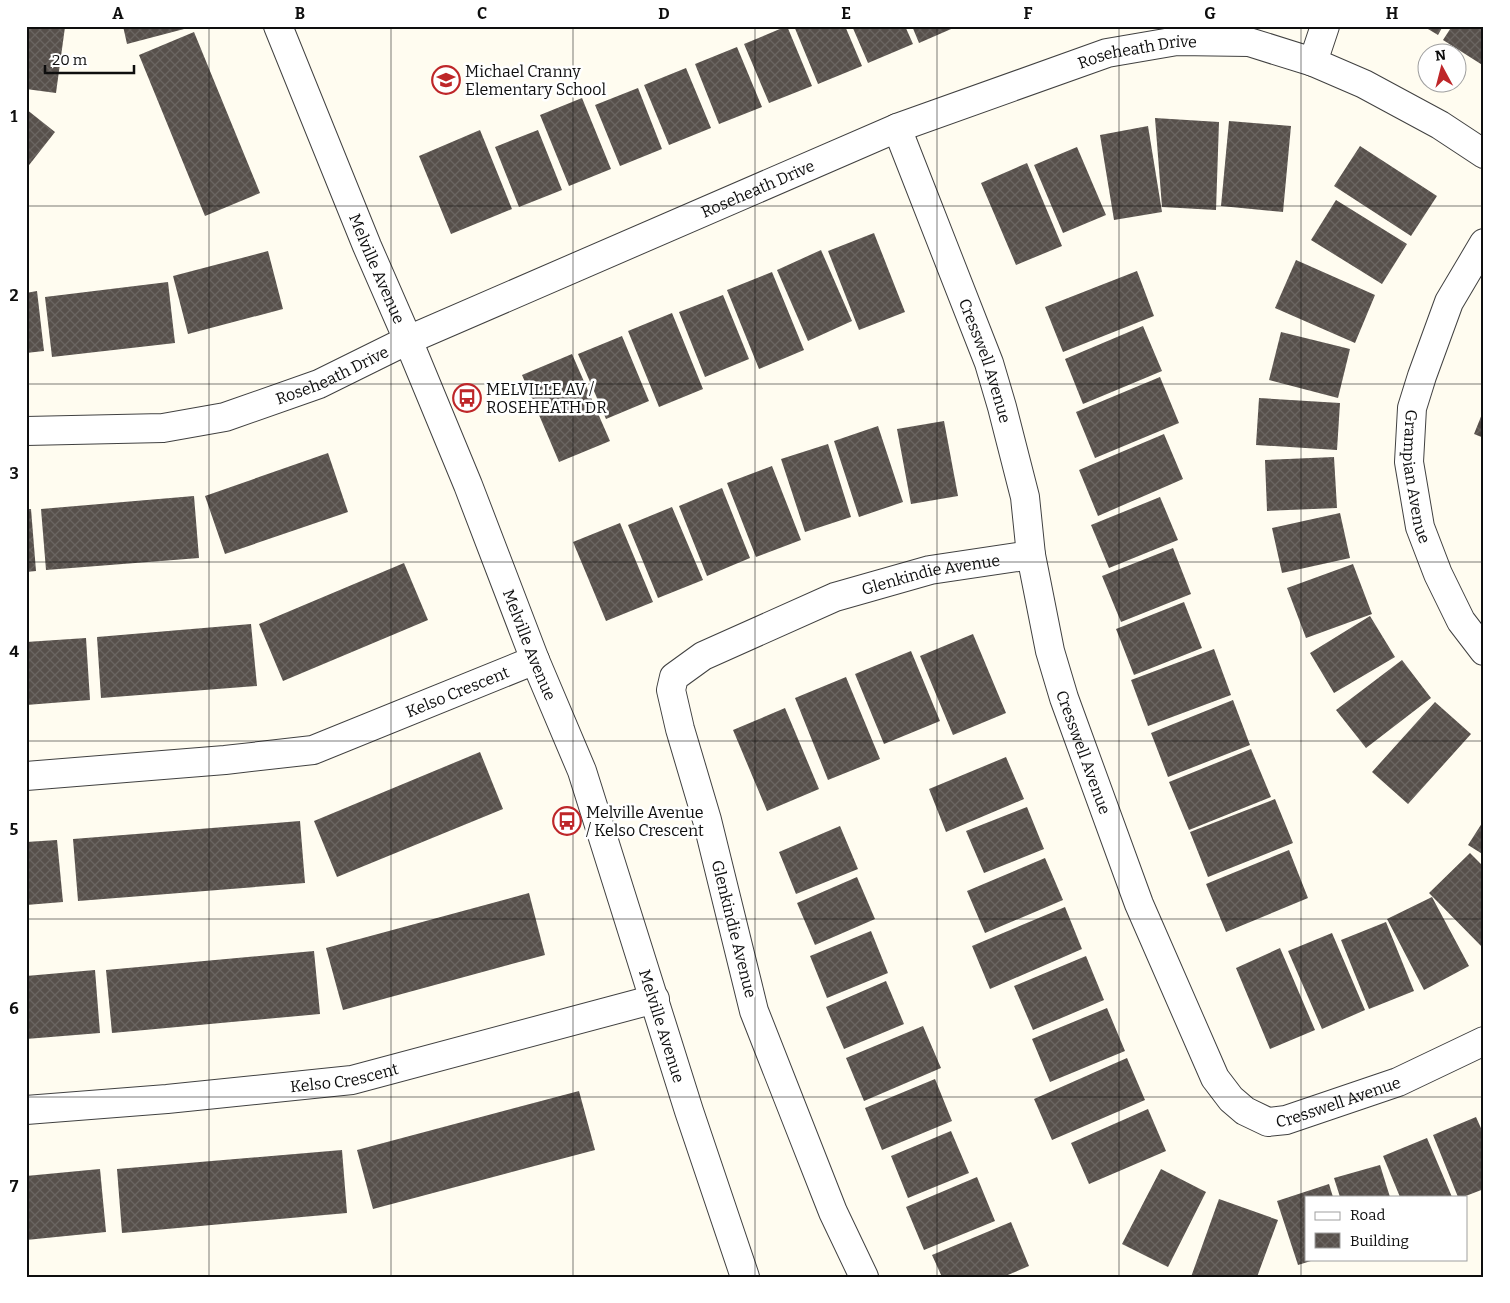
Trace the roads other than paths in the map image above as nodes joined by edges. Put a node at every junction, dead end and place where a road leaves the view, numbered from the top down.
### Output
1 (278, 26) edge
2 (1325, 26) edge
3 (1313, 62) junction
4 (897, 128) junction
5 (1484, 154) edge
6 (1484, 243) edge
7 (408, 340) junction
8 (26, 431) edge
9 (1031, 555) junction
10 (1484, 651) edge
11 (535, 660) junction
12 (26, 776) edge
13 (655, 999) junction
14 (1484, 1041) edge
15 (26, 1110) edge
16 (745, 1277) edge
17 (864, 1277) edge

1 - 7 street, Melville Avenue
2 - 3 street
3 - 4 street, Roseheath Drive
3 - 5 street, Roseheath Drive
4 - 7 street, Roseheath Drive
4 - 9 street, Cresswell Avenue
6 - 10 street, Grampian Avenue
7 - 8 street, Roseheath Drive
7 - 11 street, Melville Avenue
9 - 14 street, Cresswell Avenue
9 - 17 street, Glenkindie Avenue
11 - 12 street, Kelso Crescent
11 - 13 street, Melville Avenue
13 - 15 street, Kelso Crescent
13 - 16 street, Melville Avenue

